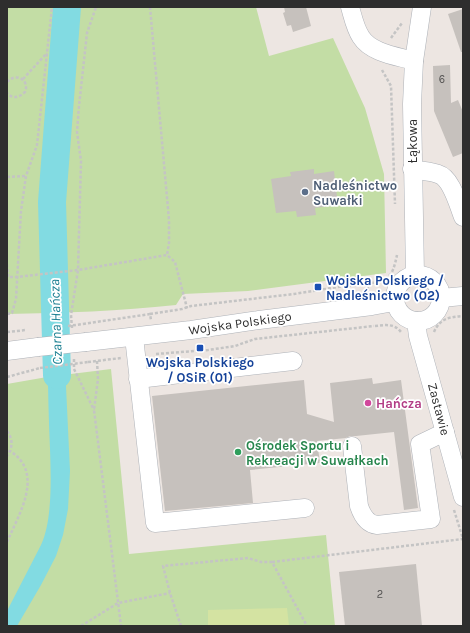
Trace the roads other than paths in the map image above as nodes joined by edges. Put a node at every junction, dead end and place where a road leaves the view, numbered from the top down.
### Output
1 (350, 7) edge
2 (422, 7) edge
3 (414, 61) junction
4 (412, 169) junction
5 (463, 217) edge
6 (415, 275) junction
7 (463, 296) edge
8 (441, 298) junction
9 (394, 302) junction
10 (417, 328) junction
11 (134, 337) junction
12 (7, 351) edge
13 (293, 361) dead end
14 (138, 379) junction
15 (445, 432) junction
16 (352, 446) dead end
17 (463, 497) edge
18 (305, 508) dead end

1 - 3 street
2 - 3 street, Łąkowa
3 - 4 street, Łąkowa
4 - 5 street
4 - 6 street, Łąkowa
6 - 8 street
6 - 9 street
7 - 8 street
8 - 10 street
9 - 10 street
9 - 11 street, Wojska Polskiego
10 - 15 street, Zastawie
11 - 12 street, Wojska Polskiego, bridge
11 - 14 street
13 - 14 street
14 - 18 street
15 - 16 street
15 - 17 street, Zastawie

